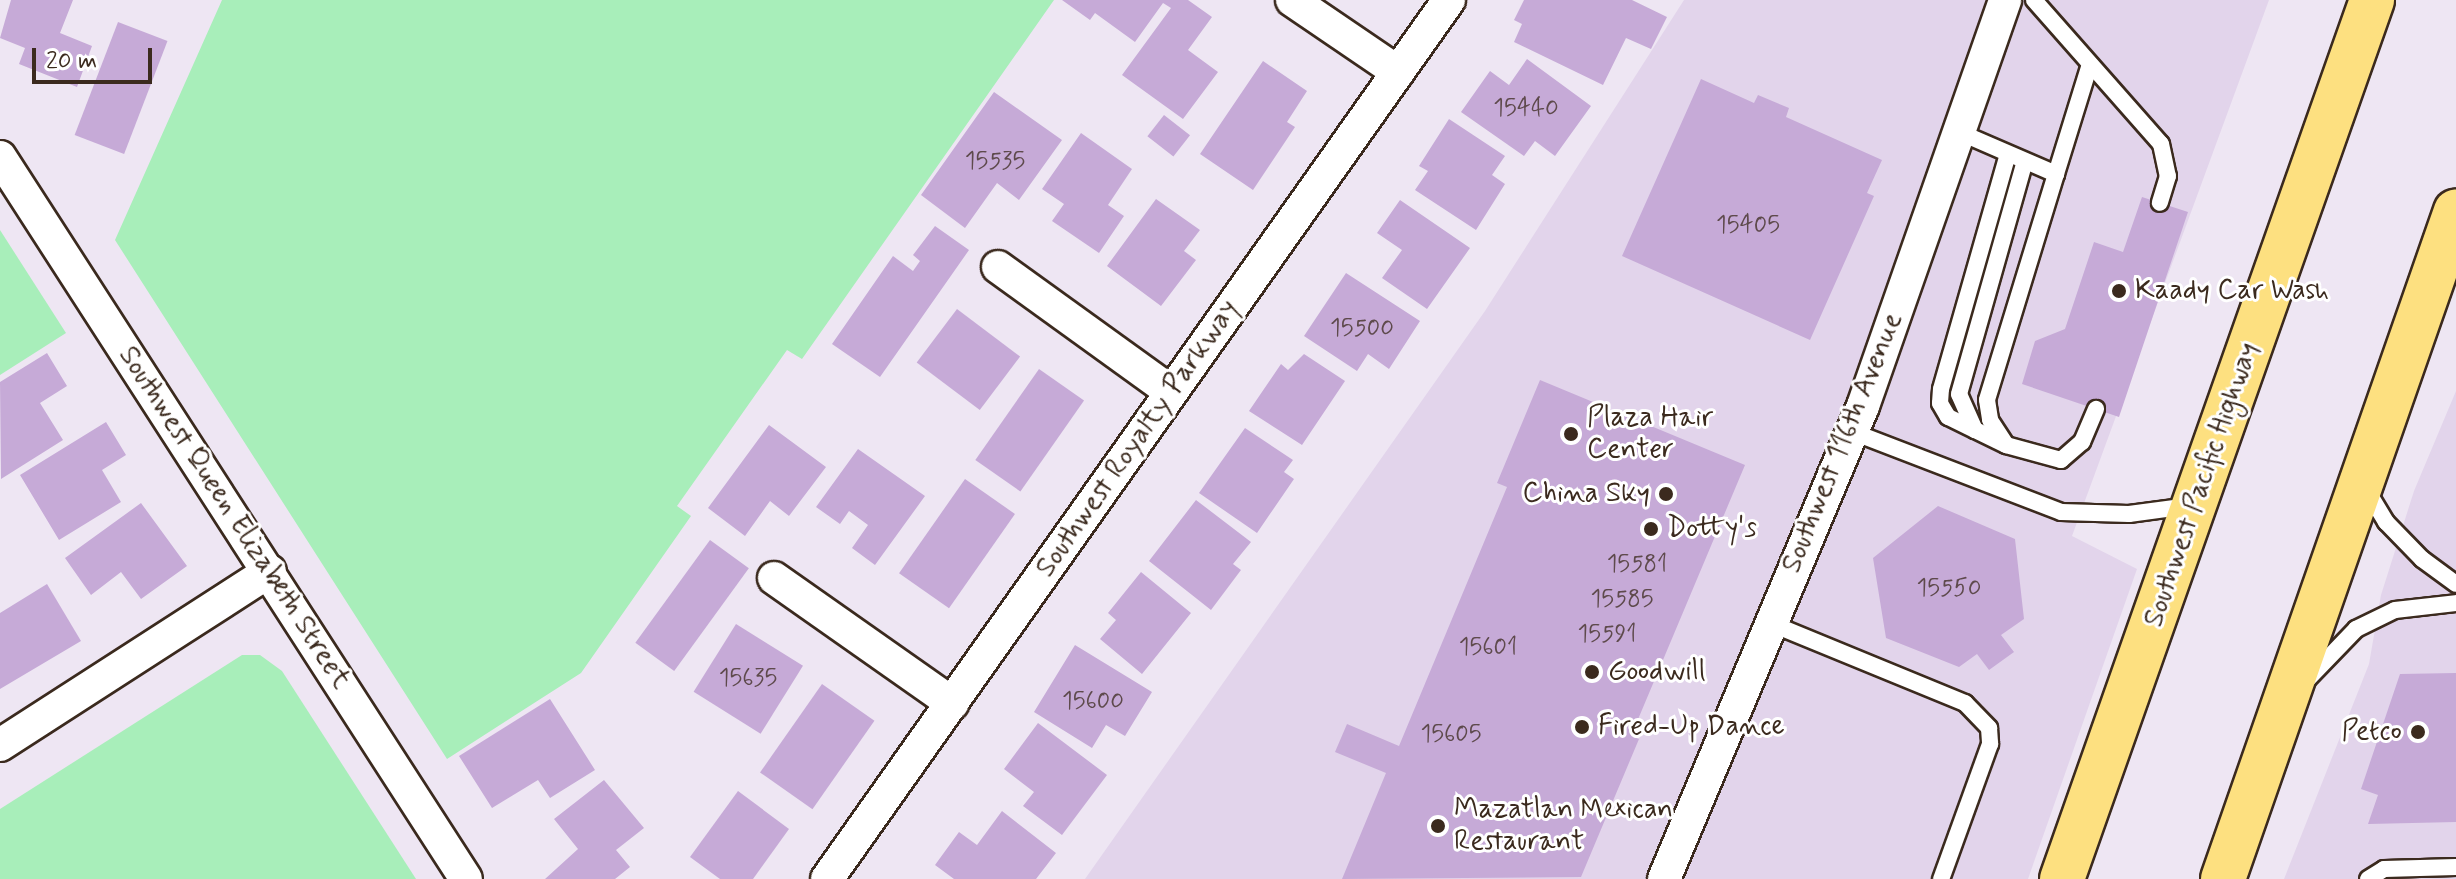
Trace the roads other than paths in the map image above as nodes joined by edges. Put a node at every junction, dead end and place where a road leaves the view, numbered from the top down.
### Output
1 (1292, 0) edge
2 (1449, 0) edge
3 (2005, 0) edge
4 (2034, 0) edge
5 (2372, 0) edge
6 (2090, 64) junction
7 (1398, 72) junction
8 (1959, 132) junction
9 (2008, 154) junction
10 (0, 157) edge
11 (2025, 161) junction
12 (2056, 174) junction
13 (2160, 203) dead end
14 (2456, 211) edge
15 (998, 267) dead end
16 (1171, 392) junction
17 (2096, 409) dead end
18 (1975, 430) junction
19 (1853, 432) junction
20 (2006, 445) junction
21 (2361, 480) junction
22 (2195, 505) junction
23 (270, 571) junction
24 (774, 578) dead end
25 (2456, 584) edge
26 (2456, 603) edge
27 (1770, 623) junction
28 (952, 703) junction
29 (2283, 704) junction
30 (0, 745) edge
31 (2456, 867) edge
32 (466, 879) edge
33 (827, 879) edge
34 (1664, 879) edge
35 (1941, 879) edge
36 (2062, 879) edge
37 (2223, 879) edge
38 (2368, 879) edge

1 - 7 street
2 - 7 street, Southwest Royalty Parkway
3 - 8 street, Southwest 116th Avenue
4 - 6 lane
5 - 22 highway, Southwest Pacific Highway
6 - 12 lane
6 - 13 lane
7 - 16 street, Southwest Royalty Parkway
8 - 9 lane
8 - 19 street, Southwest 116th Avenue
9 - 11 lane
9 - 18 lane
10 - 23 street, Southwest Queen Elizabeth Street
11 - 12 lane
11 - 18 lane
12 - 20 lane
14 - 21 highway
15 - 16 street
16 - 28 street, Southwest Royalty Parkway
17 - 20 lane
18 - 20 lane
19 - 22 lane
19 - 27 street, Southwest 116th Avenue
21 - 25 lane
21 - 29 highway
22 - 36 highway, Southwest Pacific Highway
23 - 30 street
23 - 32 street, Southwest Queen Elizabeth Street
24 - 28 street
26 - 29 lane
27 - 34 street, Southwest 116th Avenue
27 - 35 lane
28 - 33 street, Southwest Royalty Parkway
29 - 37 highway
31 - 38 lane

